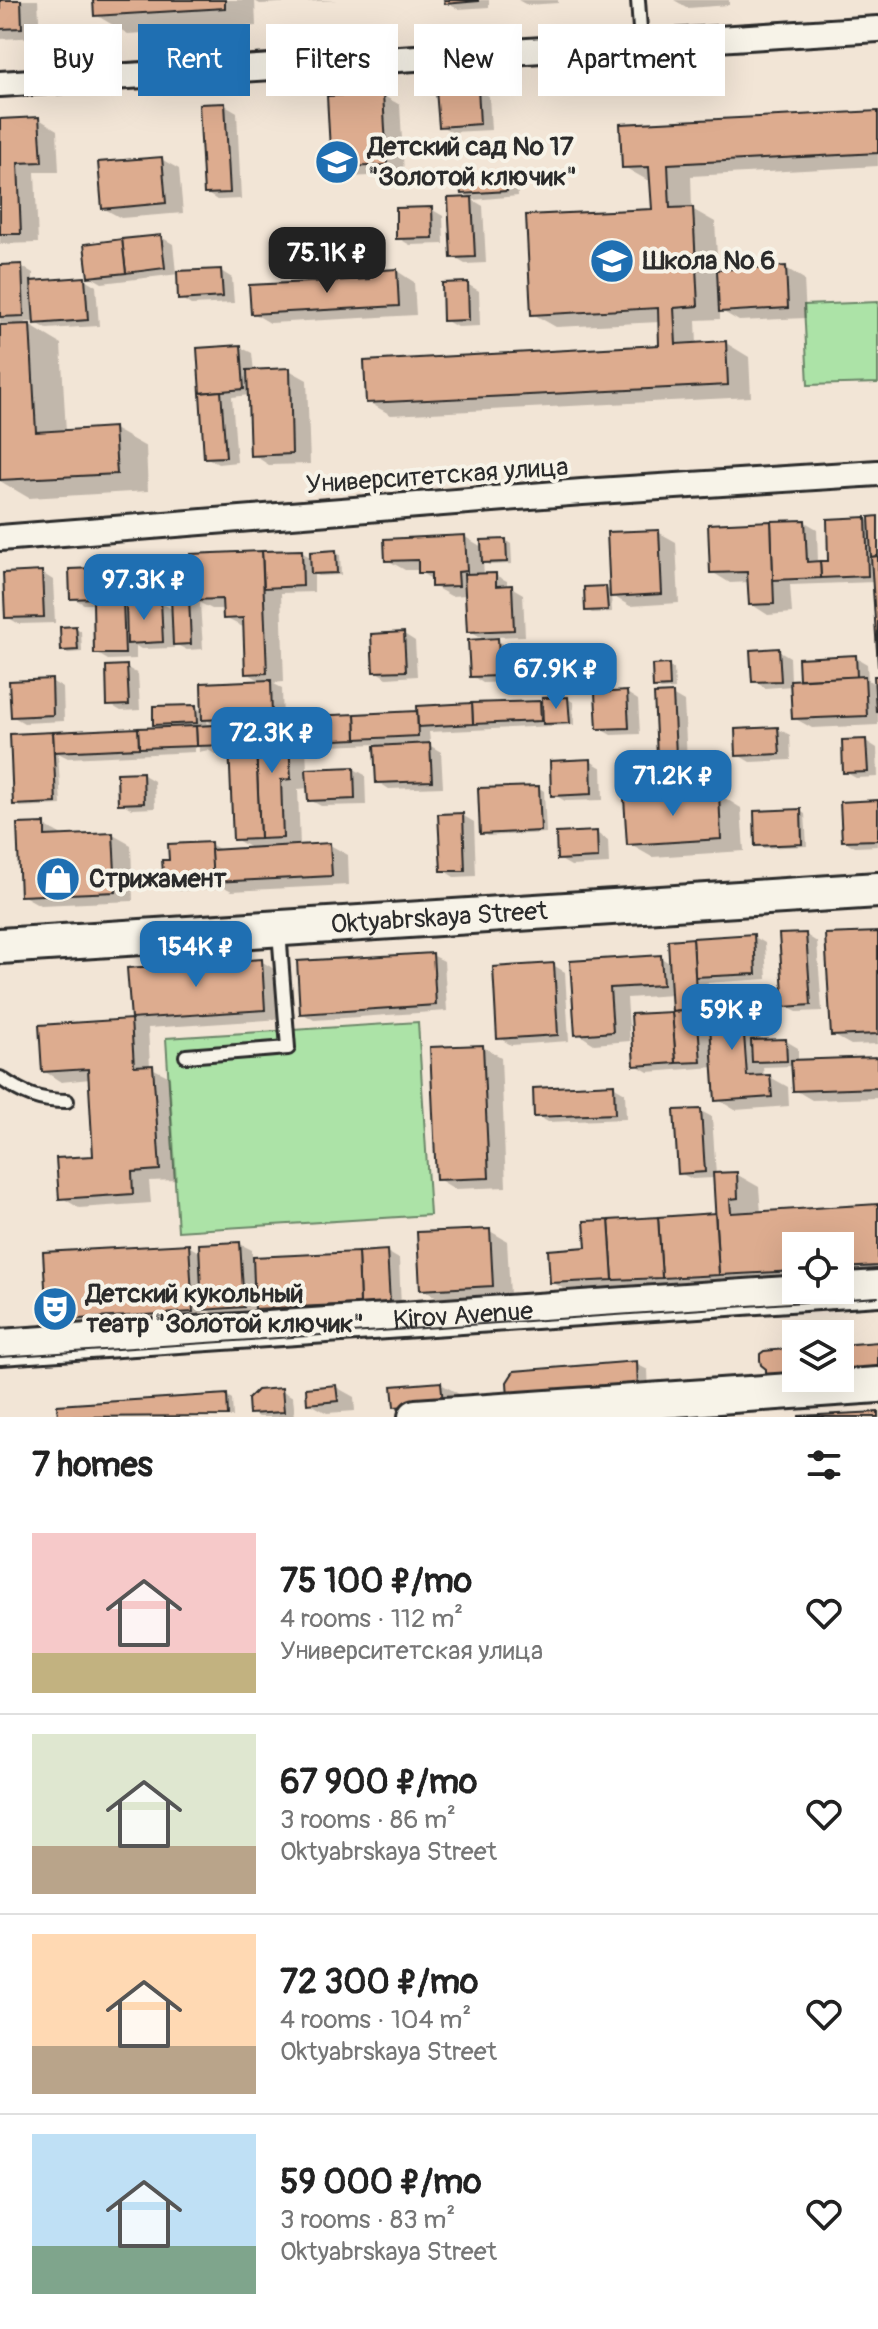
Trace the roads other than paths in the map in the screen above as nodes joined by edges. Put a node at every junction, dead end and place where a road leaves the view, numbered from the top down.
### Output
1 (638, 0) edge
2 (640, 24) edge
3 (878, 29) edge
4 (725, 39) edge
5 (538, 50) edge
6 (0, 84) edge
7 (878, 473) edge
8 (0, 538) edge
9 (878, 890) edge
10 (279, 928) junction
11 (0, 946) edge
12 (186, 1056) dead end
13 (0, 1078) edge
14 (67, 1101) dead end
15 (878, 1288) edge
16 (0, 1347) edge
17 (878, 1385) edge
18 (416, 1417) edge

1 - 2 lane
3 - 4 street
5 - 6 street
7 - 8 street, Университетская улица
9 - 10 street, Oktyabrskaya Street
10 - 11 street, Oktyabrskaya Street
10 - 12 lane
13 - 14 lane
15 - 16 street, Kirov Avenue
17 - 18 street

